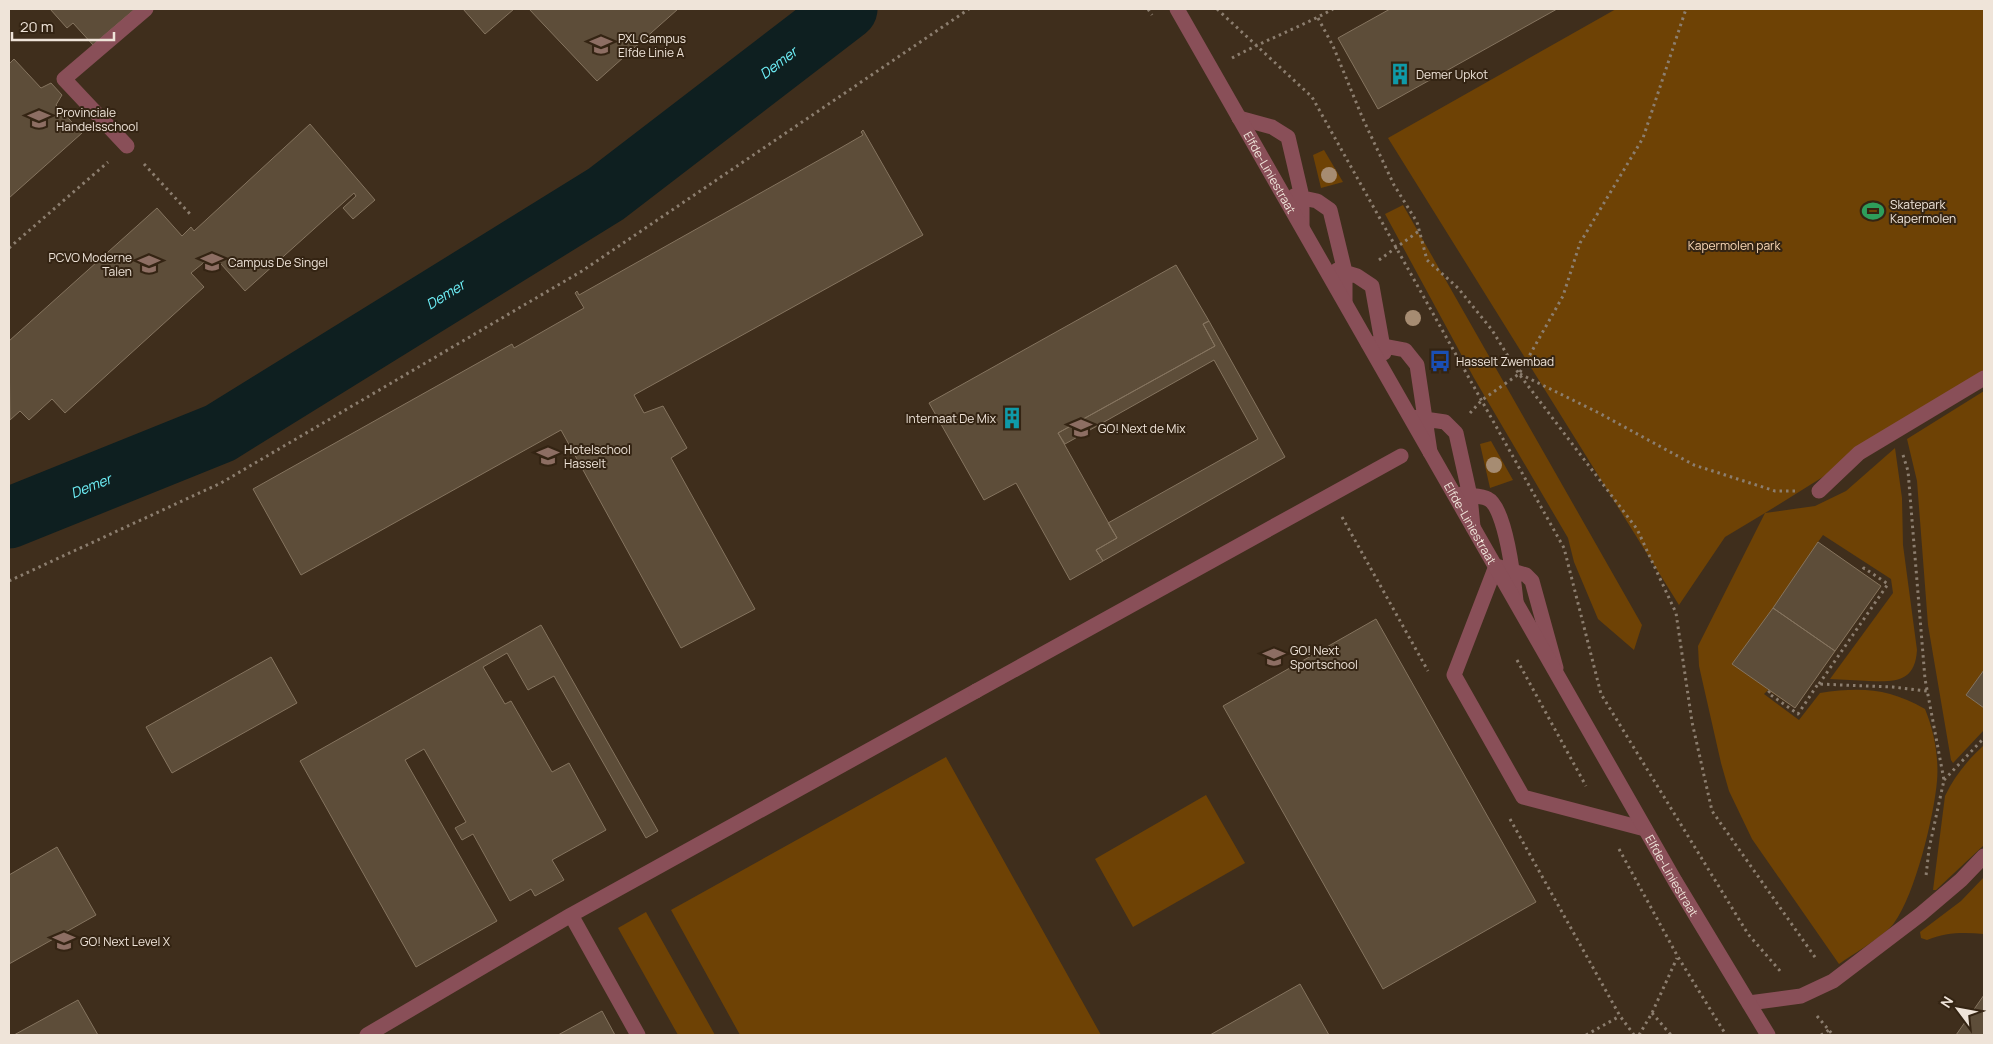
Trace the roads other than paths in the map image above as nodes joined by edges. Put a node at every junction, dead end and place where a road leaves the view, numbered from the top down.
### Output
1 (146, 9) edge
2 (1177, 9) edge
3 (1239, 118) junction
4 (127, 146) road end
5 (1283, 194) junction
6 (1302, 197) junction
7 (1302, 227) junction
8 (1326, 268) junction
9 (1345, 272) junction
10 (1345, 302) junction
11 (1375, 344) junction
12 (1984, 378) edge
13 (1418, 418) junction
14 (1401, 456) dead end
15 (1819, 491) road end
16 (1453, 492) junction
17 (1470, 496) junction
18 (1473, 526) junction
19 (1496, 566) junction
20 (1513, 571) junction
21 (1516, 602) junction
22 (1558, 676) junction
23 (1645, 829) junction
24 (1984, 856) edge
25 (570, 915) junction
26 (1749, 1003) junction
27 (367, 1035) edge
28 (638, 1035) edge
29 (1768, 1035) edge

1 - 4 street
2 - 3 street, Elfde-Liniestraat
3 - 5 street, Elfde-Liniestraat
3 - 6 street
5 - 6 street
5 - 7 street, Elfde-Liniestraat
6 - 7 street
6 - 9 street
7 - 8 street, Elfde-Liniestraat
8 - 9 street
8 - 10 street, Elfde-Liniestraat
9 - 10 street
9 - 11 street
10 - 11 street, Elfde-Liniestraat
11 - 13 street, Elfde-Liniestraat
11 - 13 street
12 - 15 street
13 - 16 street, Elfde-Liniestraat
13 - 17 street
14 - 25 street
16 - 17 street
16 - 18 street, Elfde-Liniestraat
17 - 18 street
17 - 20 street
18 - 19 street, Elfde-Liniestraat
19 - 20 street
19 - 21 street, Elfde-Liniestraat
19 - 23 street
20 - 21 street
20 - 22 street
21 - 22 street, Elfde-Liniestraat
22 - 23 street, Elfde-Liniestraat
23 - 26 street, Elfde-Liniestraat
24 - 26 street
25 - 27 street
25 - 28 street
26 - 29 street, Elfde-Liniestraat

